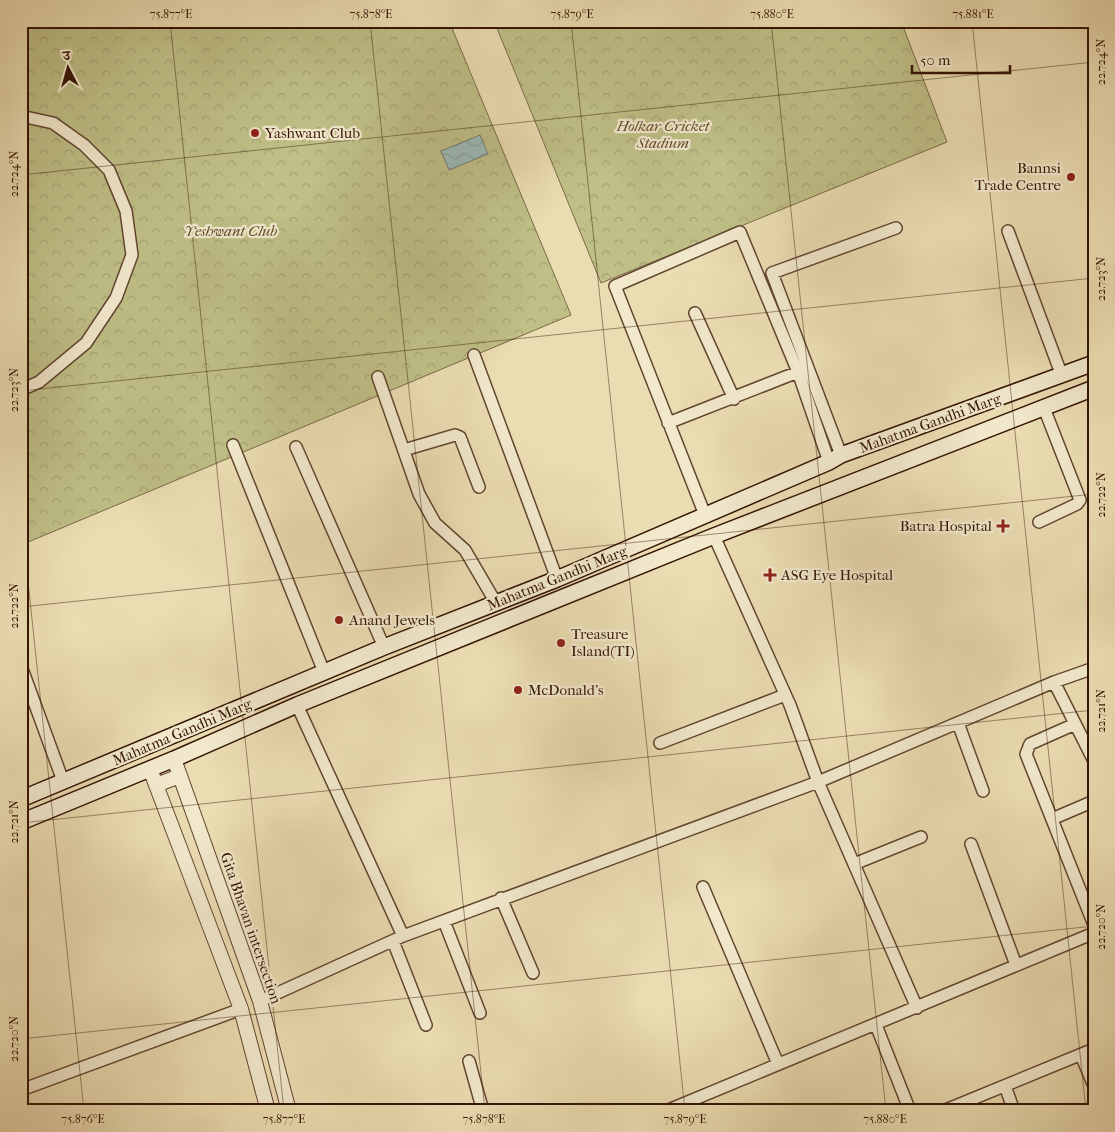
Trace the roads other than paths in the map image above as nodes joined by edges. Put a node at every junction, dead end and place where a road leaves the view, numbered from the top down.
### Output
1 (21, 116) edge
2 (896, 228) dead end
3 (1008, 231) dead end
4 (695, 313) dead end
5 (474, 355) dead end
6 (1094, 364) edge
7 (798, 372) junction
8 (1062, 376) junction
9 (378, 377) dead end
10 (1094, 388) edge
11 (21, 390) edge
12 (734, 399) junction
13 (1044, 408) junction
14 (668, 423) junction
15 (233, 445) dead end
16 (296, 447) dead end
17 (404, 450) junction
18 (835, 458) junction
19 (479, 487) dead end
20 (706, 516) junction
21 (1039, 522) dead end
22 (714, 536) junction
23 (557, 579) junction
24 (496, 603) junction
25 (384, 647) junction
26 (21, 666) edge
27 (1094, 668) edge
28 (324, 672) junction
29 (1054, 682) junction
30 (785, 695) junction
31 (297, 704) junction
32 (958, 723) junction
33 (1075, 724) junction
34 (660, 743) dead end
35 (174, 759) junction
36 (1094, 761) edge
37 (150, 769) junction
38 (180, 776) junction
39 (63, 781) junction
40 (818, 782) junction
41 (156, 785) junction
42 (984, 791) dead end
43 (21, 798) edge
44 (1094, 801) edge
45 (1052, 819) junction
46 (21, 822) edge
47 (921, 837) dead end
48 (971, 844) dead end
49 (854, 864) junction
50 (703, 887) dead end
51 (501, 898) junction
52 (444, 921) junction
53 (1094, 925) edge
54 (1094, 933) edge
55 (398, 939) junction
56 (1016, 965) junction
57 (533, 974) dead end
58 (260, 1001) junction
59 (917, 1008) junction
60 (241, 1009) junction
61 (480, 1013) dead end
62 (426, 1025) dead end
63 (876, 1025) junction
64 (1094, 1050) edge
65 (1081, 1055) junction
66 (469, 1061) dead end
67 (778, 1064) junction
68 (1005, 1086) junction
69 (1094, 1086) edge
70 (21, 1090) edge
71 (268, 1111) edge
72 (289, 1111) edge
73 (483, 1111) edge
74 (666, 1111) edge
75 (910, 1111) edge
76 (943, 1111) edge
77 (1014, 1111) edge

1 - 11 street
2 - 18 street
3 - 8 street
4 - 12 street
5 - 23 street
6 - 8 main road, Mahatma Gandhi Marg
7 - 12 street
7 - 14 street
7 - 18 street
8 - 18 main road, Mahatma Gandhi Marg
9 - 17 street
10 - 13 main road, Mahatma Gandhi Marg
12 - 14 street
13 - 21 street
13 - 22 main road, Mahatma Gandhi Marg
14 - 20 street
15 - 28 street
16 - 25 street
17 - 19 street
17 - 24 street
18 - 20 main road, Mahatma Gandhi Marg
20 - 23 main road, Mahatma Gandhi Marg
22 - 30 street
22 - 31 main road, Mahatma Gandhi Marg
23 - 24 main road, Mahatma Gandhi Marg
24 - 25 main road, Mahatma Gandhi Marg
25 - 28 main road, Mahatma Gandhi Marg
26 - 39 street
27 - 29 street
28 - 39 main road, Mahatma Gandhi Marg
29 - 32 street
29 - 33 street
30 - 34 street
30 - 40 street
31 - 35 main road, Mahatma Gandhi Marg
31 - 55 street
32 - 40 street
32 - 42 street
33 - 36 street
33 - 45 street
35 - 37 main road, Mahatma Gandhi Marg
35 - 38 street, Gita Bhavan intersection
37 - 41 street
37 - 46 main road, Mahatma Gandhi Marg
38 - 41 street
38 - 58 street, Gita Bhavan intersection
39 - 43 main road, Mahatma Gandhi Marg
40 - 49 street
40 - 51 street
41 - 60 street
44 - 45 street
45 - 53 street
47 - 49 street
48 - 56 street
49 - 59 street
50 - 67 street
51 - 52 street
51 - 57 street
52 - 55 street
52 - 61 street
54 - 56 street
55 - 58 street
55 - 62 street
56 - 59 street
58 - 72 street, Gita Bhavan intersection
59 - 63 street
60 - 70 street
60 - 71 street
63 - 67 street
63 - 75 street
64 - 65 street
65 - 68 street
65 - 69 street
66 - 73 street
67 - 74 street
68 - 76 street
68 - 77 street

